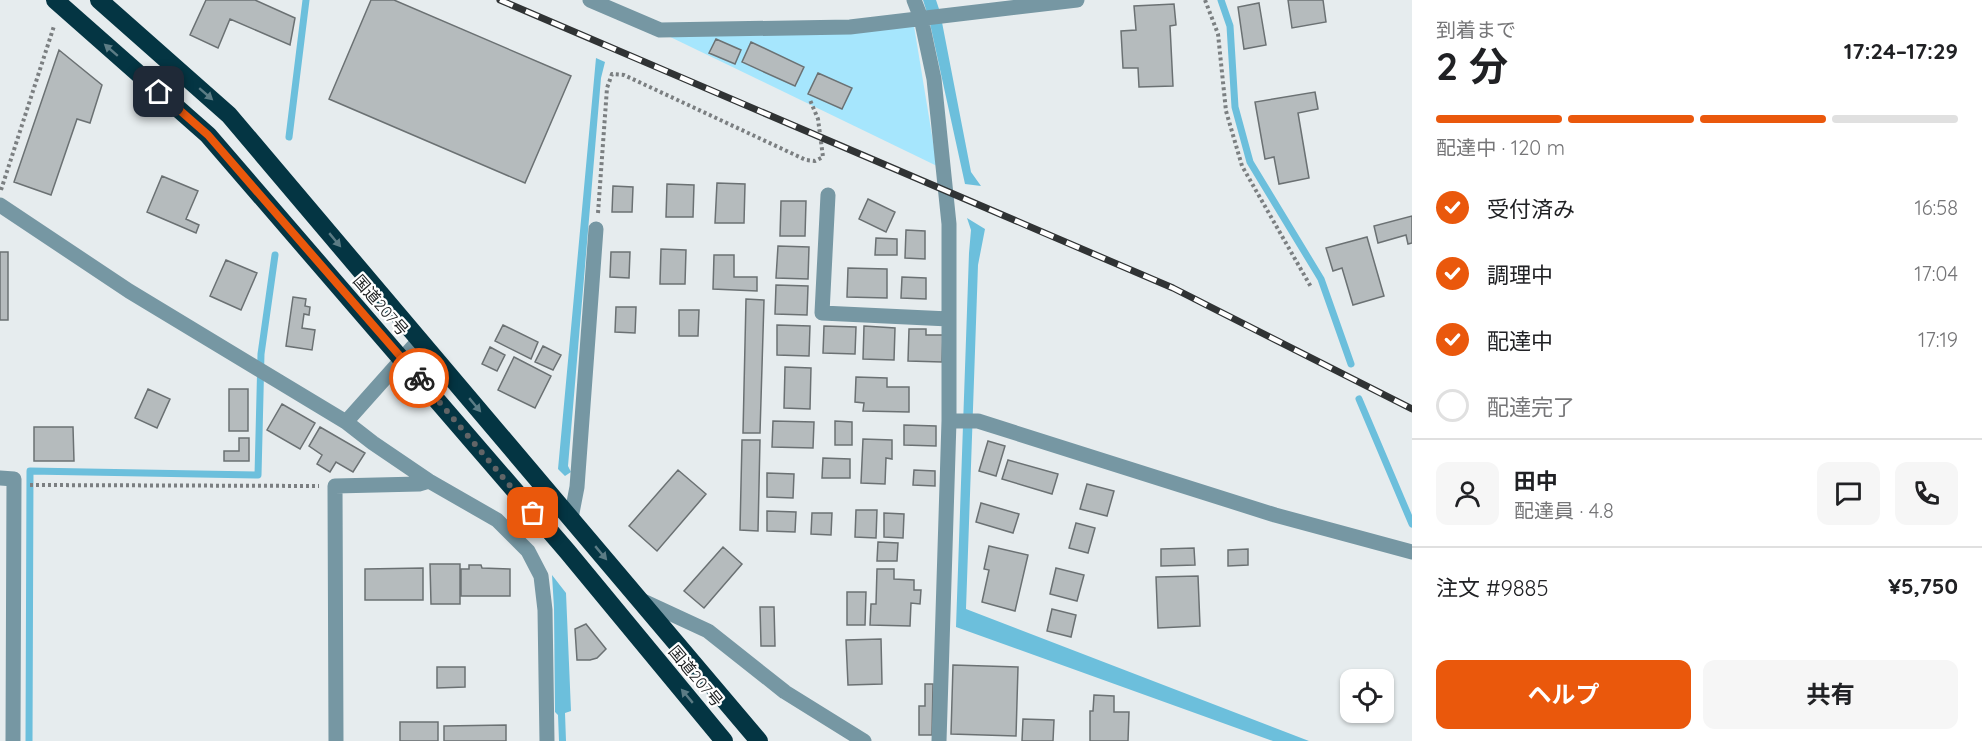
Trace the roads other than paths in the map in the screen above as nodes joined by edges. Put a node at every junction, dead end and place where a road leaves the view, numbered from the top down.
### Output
1 (99, 0) edge
2 (914, 0) edge
3 (1077, 0) edge
4 (592, 1) edge
5 (58, 3) edge
6 (921, 18) junction
7 (828, 195) dead end
8 (0, 205) edge
9 (596, 229) road end
10 (949, 319) junction
11 (420, 339) junction
12 (403, 358) junction
13 (953, 421) junction
14 (346, 422) junction
15 (0, 478) edge
16 (429, 481) junction
17 (571, 518) junction
18 (1412, 552) edge
19 (639, 598) junction
20 (13, 741) edge
21 (336, 741) edge
22 (547, 741) edge
23 (724, 741) edge
24 (759, 741) edge
25 (864, 741) edge
26 (939, 741) edge

1 -> 11 highway, 国道207号
2 - 6 street
3 - 6 street
4 - 6 street
12 -> 5 highway, 国道207号
6 - 10 street
7 - 10 street
8 - 14 street
9 - 17 street
10 - 13 street
11 - 12 street
11 -> 17 highway, 国道207号
12 - 14 street
23 -> 12 highway, 国道207号
13 - 18 street
13 - 26 street
14 - 16 street
15 - 20 street
16 - 21 street
16 - 22 street
17 -> 19 highway, 国道207号
19 - 24 highway, 国道207号
19 - 25 street

